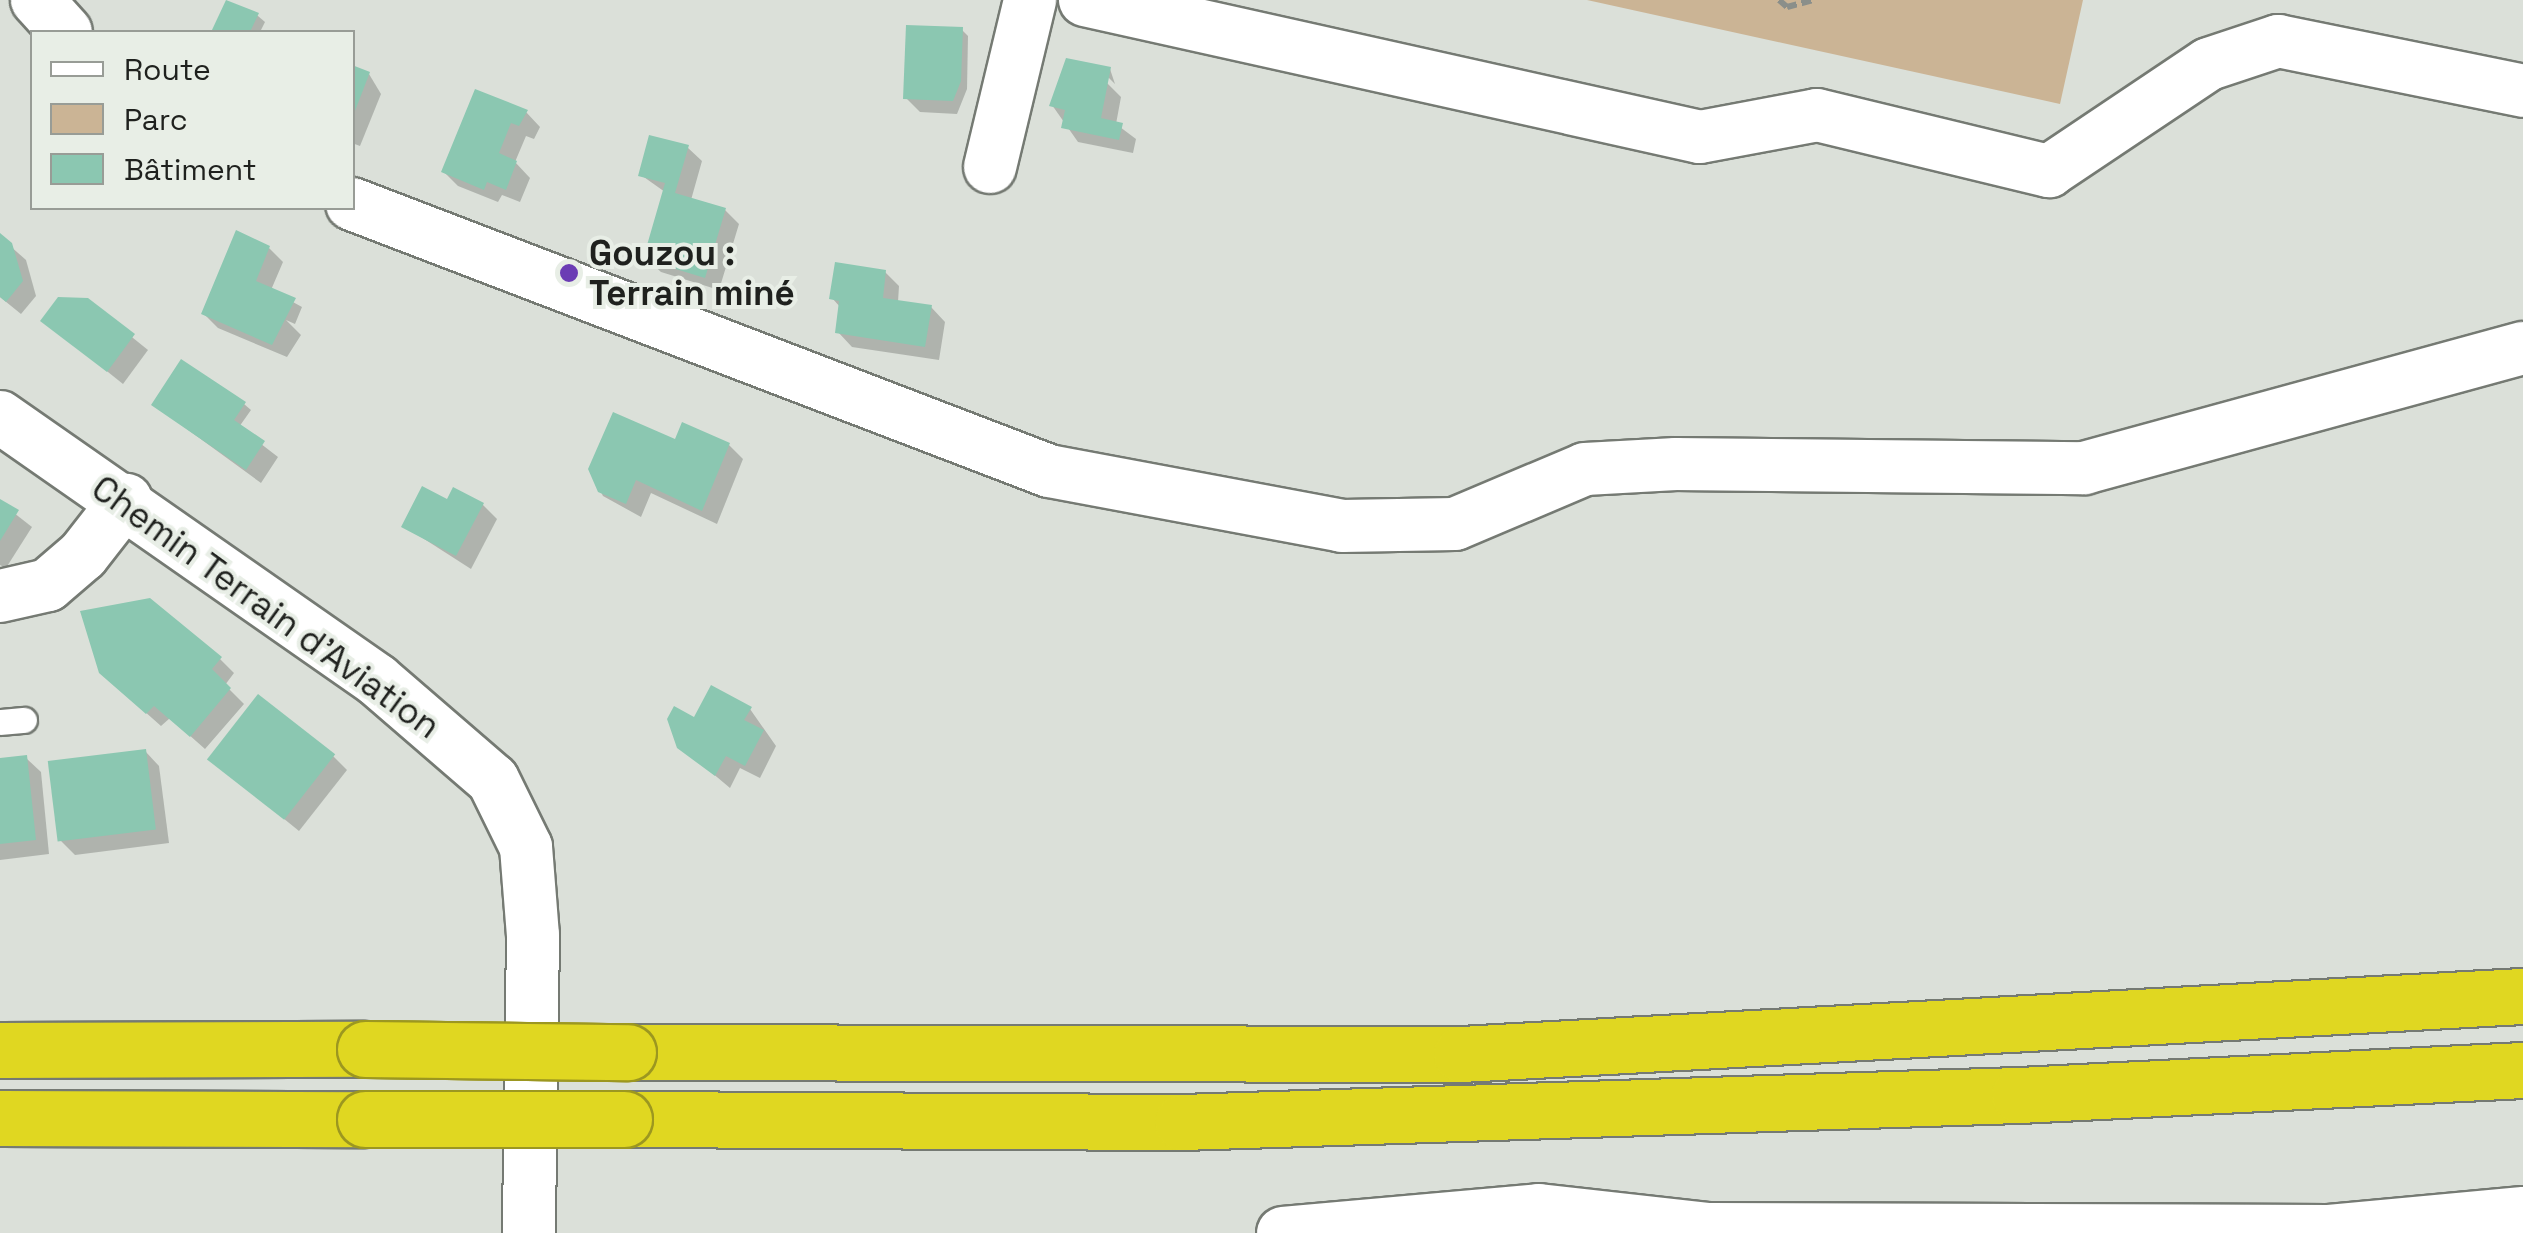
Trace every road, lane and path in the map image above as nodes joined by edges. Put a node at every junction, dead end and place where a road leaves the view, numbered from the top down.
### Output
1 (36, 0) edge
2 (1030, 0) edge
3 (1085, 0) edge
4 (1779, 0) edge
5 (1813, 0) edge
6 (64, 30) edge
7 (2523, 91) edge
8 (990, 168) dead end
9 (355, 205) edge
10 (2523, 348) edge
11 (0, 416) edge
12 (126, 500) junction
13 (0, 596) edge
14 (2523, 996) edge
15 (0, 1050) edge
16 (2523, 1070) edge
17 (0, 1118) edge
18 (2523, 1213) edge
19 (529, 1233) edge
20 (1284, 1233) edge

1 - 6 street
2 - 8 street
3 - 7 street
4 - 5 path
9 - 10 street
11 - 12 street, Chemin Terrain d'Aviation
12 - 13 street
12 - 19 street, Chemin Terrain d'Aviation
14 - 15 highway, bridge
16 - 17 highway, bridge
18 - 20 street

